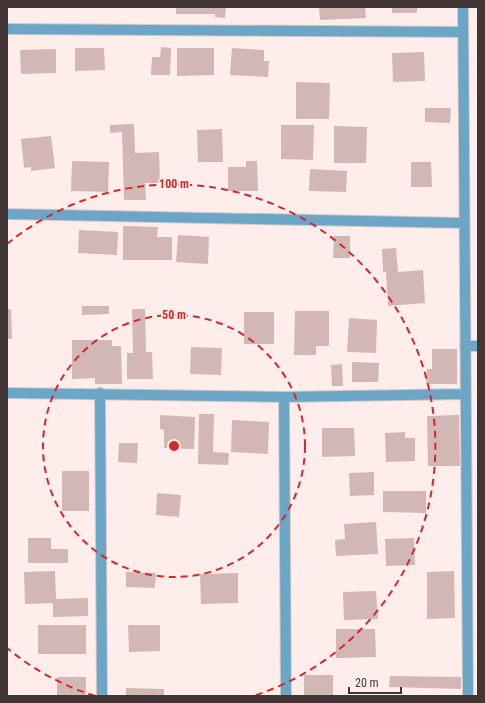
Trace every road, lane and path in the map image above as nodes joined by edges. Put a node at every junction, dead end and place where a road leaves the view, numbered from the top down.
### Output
1 (463, 7) edge
2 (7, 29) edge
3 (463, 32) junction
4 (7, 214) edge
5 (463, 223) junction
6 (465, 346) junction
7 (478, 346) edge
8 (7, 393) edge
9 (100, 393) junction
10 (465, 394) junction
11 (284, 397) junction
12 (102, 696) edge
13 (286, 696) edge
14 (468, 696) edge

1 - 3 street
2 - 3 street
3 - 5 street
4 - 5 street
5 - 6 street
6 - 7 street
6 - 10 street
8 - 9 street
9 - 11 street
9 - 12 street
10 - 11 street
10 - 14 street
11 - 13 street

